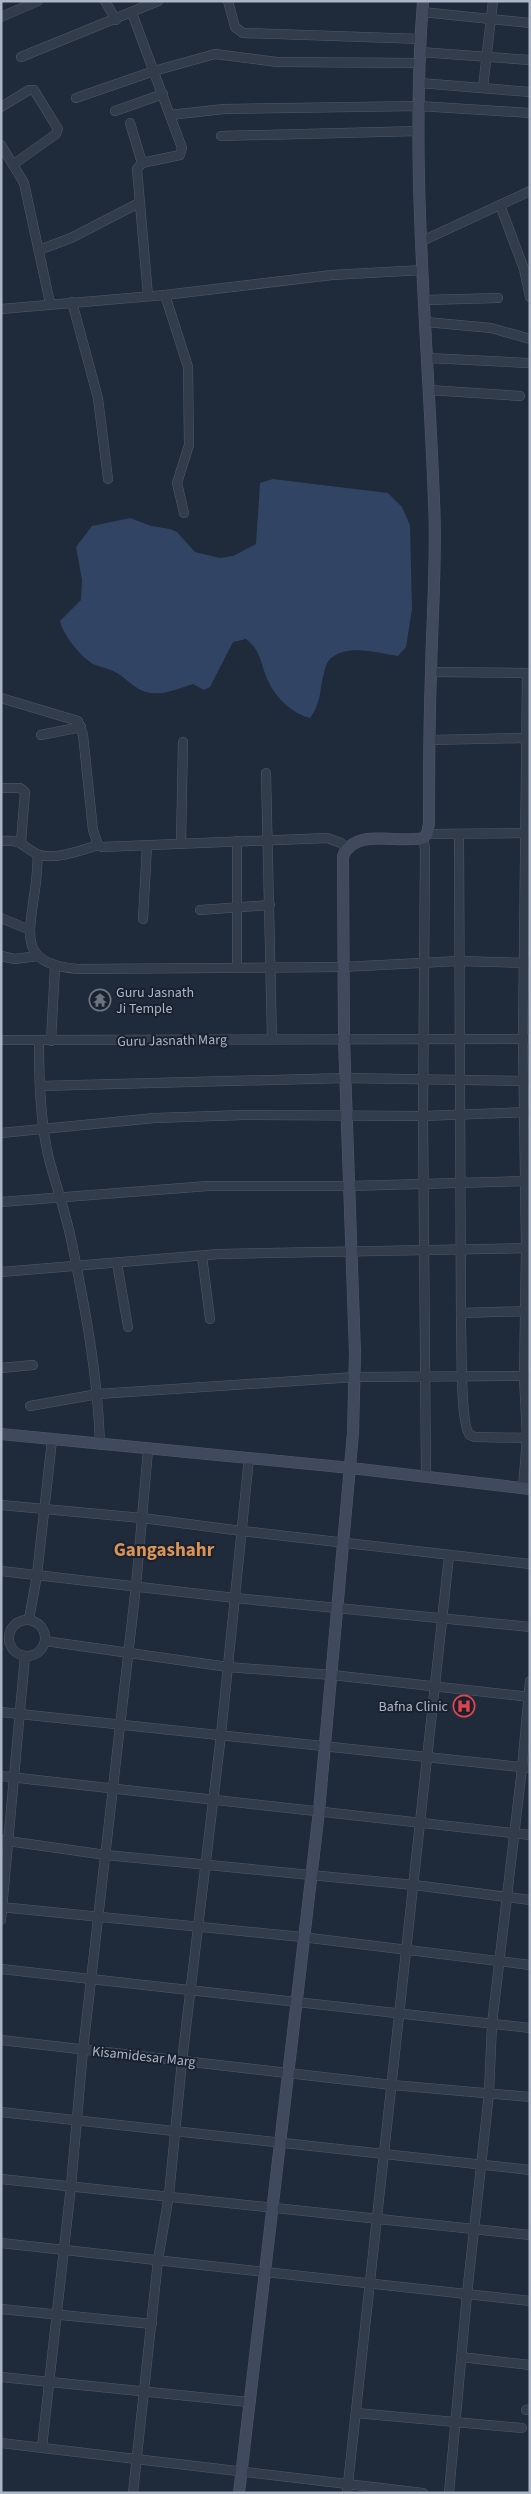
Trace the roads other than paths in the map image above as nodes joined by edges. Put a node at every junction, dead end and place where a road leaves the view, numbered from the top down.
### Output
1 (38, 1) edge
2 (106, 1) edge
3 (158, 1) edge
4 (228, 1) edge
5 (493, 1) edge
6 (423, 7) edge
7 (132, 13) junction
8 (1, 17) edge
9 (116, 20) junction
10 (492, 20) junction
11 (530, 23) edge
12 (421, 39) junction
13 (487, 56) junction
14 (21, 57) dead end
15 (420, 58) junction
16 (530, 60) edge
17 (154, 71) junction
18 (420, 83) junction
19 (483, 88) junction
20 (530, 92) edge
21 (163, 94) junction
22 (76, 98) dead end
23 (419, 106) junction
24 (1, 107) edge
25 (115, 110) dead end
26 (530, 113) edge
27 (170, 115) junction
28 (130, 123) dead end
29 (419, 131) junction
30 (222, 136) dead end
31 (1, 145) edge
32 (14, 164) junction
33 (142, 164) junction
34 (530, 191) edge
35 (139, 203) junction
36 (500, 204) junction
37 (420, 242) junction
38 (39, 250) junction
39 (423, 270) junction
40 (165, 295) junction
41 (148, 296) junction
42 (530, 297) edge
43 (498, 298) dead end
44 (425, 300) junction
45 (72, 302) junction
46 (50, 303) junction
47 (1, 309) edge
48 (426, 322) junction
49 (530, 339) edge
50 (428, 358) junction
51 (528, 363) dead end
52 (429, 390) junction
53 (520, 396) dead end
54 (108, 479) dead end
55 (184, 513) dead end
56 (431, 672) junction
57 (528, 673) edge
58 (1, 698) edge
59 (81, 727) junction
60 (41, 735) dead end
61 (526, 738) junction
62 (430, 740) junction
63 (183, 742) dead end
64 (528, 769) edge
65 (266, 772) dead end
66 (1, 788) edge
67 (527, 833) edge
68 (459, 834) junction
69 (425, 836) junction
70 (269, 840) junction
71 (1, 841) edge
72 (238, 841) junction
73 (21, 842) junction
74 (182, 843) junction
75 (98, 845) junction
76 (146, 846) junction
77 (346, 848) junction
78 (38, 854) junction
79 (527, 896) edge
80 (270, 905) junction
81 (239, 907) junction
82 (200, 910) dead end
83 (1, 918) edge
84 (143, 919) dead end
85 (30, 930) junction
86 (1, 956) edge
87 (38, 956) junction
88 (459, 961) junction
89 (527, 963) edge
90 (423, 965) junction
91 (55, 967) junction
92 (342, 967) junction
93 (237, 968) junction
94 (271, 968) junction
95 (423, 1038) junction
96 (272, 1039) junction
97 (344, 1039) junction
98 (526, 1039) edge
99 (1, 1040) edge
100 (460, 1040) junction
101 (39, 1041) junction
102 (51, 1041) junction
103 (345, 1078) junction
104 (423, 1079) junction
105 (459, 1081) junction
106 (526, 1081) edge
107 (40, 1086) junction
108 (526, 1112) edge
109 (346, 1115) junction
110 (423, 1116) junction
111 (460, 1116) junction
112 (44, 1129) junction
113 (1, 1133) edge
114 (527, 1181) edge
115 (460, 1184) junction
116 (424, 1185) junction
117 (349, 1186) junction
118 (62, 1196) junction
119 (1, 1202) edge
120 (528, 1248) edge
121 (460, 1249) junction
122 (424, 1250) junction
123 (352, 1252) junction
124 (202, 1256) junction
125 (117, 1263) junction
126 (76, 1265) junction
127 (1, 1272) edge
128 (527, 1312) edge
129 (461, 1314) junction
130 (210, 1320) dead end
131 (128, 1327) dead end
132 (33, 1366) dead end
133 (1, 1368) edge
134 (527, 1376) edge
135 (355, 1377) junction
136 (427, 1377) junction
137 (462, 1377) junction
138 (98, 1394) junction
139 (30, 1406) dead end
140 (1, 1434) edge
141 (528, 1438) edge
142 (52, 1440) junction
143 (100, 1445) junction
144 (148, 1450) junction
145 (249, 1458) junction
146 (351, 1468) junction
147 (426, 1477) junction
148 (526, 1489) edge
149 (1, 1505) edge
150 (45, 1509) junction
151 (142, 1518) junction
152 (242, 1531) junction
153 (344, 1543) junction
154 (449, 1556) junction
155 (530, 1564) edge
156 (1, 1571) edge
157 (37, 1575) junction
158 (136, 1586) junction
159 (235, 1598) junction
160 (338, 1608) junction
161 (28, 1619) junction
162 (443, 1619) junction
163 (530, 1627) edge
164 (5, 1634) edge
165 (45, 1641) junction
166 (128, 1654) junction
167 (25, 1656) junction
168 (228, 1667) junction
169 (332, 1675) junction
170 (530, 1681) edge
171 (436, 1688) junction
172 (529, 1697) edge
173 (1, 1712) edge
174 (20, 1714) junction
175 (120, 1723) junction
176 (221, 1734) junction
177 (324, 1747) junction
178 (427, 1759) junction
179 (526, 1768) edge
180 (1, 1776) edge
181 (14, 1777) junction
182 (113, 1790) junction
183 (213, 1800) junction
184 (319, 1812) junction
185 (419, 1822) junction
186 (515, 1834) junction
187 (530, 1835) edge
188 (5, 1840) edge
189 (106, 1855) junction
190 (206, 1864) junction
191 (310, 1876) junction
192 (414, 1885) junction
193 (507, 1897) junction
194 (530, 1900) edge
195 (2, 1907) edge
196 (99, 1916) junction
197 (1, 1920) edge
198 (198, 1928) junction
199 (302, 1937) junction
200 (406, 1949) junction
201 (498, 1961) junction
202 (530, 1965) edge
203 (1, 1969) edge
204 (92, 1979) junction
205 (191, 1990) junction
206 (295, 2003) junction
207 (400, 2013) junction
208 (492, 2024) junction
209 (530, 2028) edge
210 (1, 2040) edge
211 (83, 2050) junction
212 (182, 2061) junction
213 (287, 2071) junction
214 (392, 2084) junction
215 (489, 2093) junction
216 (530, 2097) edge
217 (1, 2112) edge
218 (78, 2120) junction
219 (176, 2131) junction
220 (279, 2141) junction
221 (384, 2153) junction
222 (482, 2164) junction
223 (530, 2170) edge
224 (1, 2179) edge
225 (71, 2186) junction
226 (169, 2195) junction
227 (271, 2206) junction
228 (376, 2218) junction
229 (476, 2229) junction
230 (530, 2235) edge
231 (1, 2243) edge
232 (62, 2250) junction
233 (158, 2260) junction
234 (263, 2271) junction
235 (369, 2283) junction
236 (467, 2294) junction
237 (530, 2301) edge
238 (1, 2309) edge
239 (55, 2315) junction
240 (152, 2324) junction
241 (461, 2358) junction
242 (530, 2365) edge
243 (1, 2378) edge
244 (48, 2381) junction
245 (145, 2390) junction
246 (248, 2402) junction
247 (356, 2413) junction
248 (455, 2423) junction
249 (522, 2428) dead end
250 (1, 2443) edge
251 (42, 2447) junction
252 (137, 2460) junction
253 (241, 2471) junction
254 (348, 2488) edge
255 (133, 2493) edge
256 (239, 2493) edge
257 (423, 2493) edge
258 (450, 2493) edge

1 - 8 street
2 - 9 street
3 - 7 street
4 - 12 street
5 - 10 street
6 - 10 street
6 - 12 street
7 - 9 street
7 - 17 street
9 - 14 street
10 - 11 street
10 - 13 street
12 - 15 street
13 - 15 street
13 - 16 street
13 - 19 street
15 - 17 street
15 - 18 street
17 - 21 street
17 - 22 street
18 - 19 street
18 - 23 street
19 - 20 street
21 - 25 street
21 - 27 street
23 - 26 street
23 - 27 street
23 - 29 street
24 - 32 street
27 - 33 street
28 - 33 street
29 - 30 street
29 - 37 street
31 - 32 street
32 - 38 street
33 - 35 street
34 - 36 street
35 - 38 street
35 - 41 street
36 - 37 street
36 - 42 street
37 - 39 street
38 - 46 street
39 - 40 street
39 - 44 street
40 - 41 street
40 - 55 street
41 - 45 street
43 - 44 street
44 - 48 street
45 - 46 street
45 - 54 street
46 - 47 street
48 - 49 street
48 - 50 street
50 - 51 street
50 - 52 street
52 - 53 street
52 - 56 street
56 - 57 street
56 - 62 street
57 - 61 street
58 - 59 street
59 - 60 street
59 - 75 street
61 - 62 street
61 - 64 street
62 - 69 street
63 - 74 street
64 - 67 street
65 - 70 street
66 - 73 street
67 - 68 street
67 - 79 street
68 - 69 street
68 - 88 street
69 - 77 street
69 - 90 street
70 - 72 street
70 - 77 street
70 - 80 street
71 - 73 street
72 - 74 street
72 - 81 street
73 - 78 street
74 - 76 street
75 - 76 street
75 - 78 street
76 - 84 street
77 - 92 street
78 - 85 street
79 - 89 street
80 - 81 street
80 - 94 street
81 - 82 street
81 - 93 street
83 - 85 street
85 - 87 street
86 - 87 street
87 - 91 street
88 - 89 street
88 - 90 street
88 - 100 street
89 - 98 street
90 - 92 street
90 - 95 street
91 - 93 street
91 - 102 street
92 - 94 street
92 - 97 street
93 - 94 street
94 - 96 street
95 - 97 street, Guru Jasnath Marg
95 - 100 street, Guru Jasnath Marg
95 - 104 street
96 - 97 street, Guru Jasnath Marg
96 - 102 street, Guru Jasnath Marg
97 - 103 street
98 - 100 street, Guru Jasnath Marg
98 - 106 street
99 - 101 street, Guru Jasnath Marg
100 - 105 street
101 - 102 street, Guru Jasnath Marg
101 - 107 street
103 - 104 street
103 - 107 street
103 - 109 street
104 - 105 street
104 - 110 street
105 - 106 street
105 - 111 street
106 - 108 street
107 - 112 street
108 - 111 street
108 - 114 street
109 - 110 street
109 - 112 street
109 - 117 street
110 - 111 street
110 - 116 street
111 - 115 street
112 - 113 street
112 - 118 street
114 - 115 street
114 - 120 street
115 - 116 street
115 - 121 street
116 - 117 street
116 - 122 street
117 - 118 street
117 - 123 street
118 - 119 street
118 - 126 street
120 - 121 street
120 - 128 street
121 - 122 street
121 - 129 street
122 - 123 street
122 - 136 street
123 - 124 street
123 - 135 street
124 - 125 street
124 - 130 street
125 - 126 street
125 - 131 street
126 - 127 street
126 - 138 street
128 - 129 street
128 - 134 street
129 - 137 street
132 - 133 street
134 - 137 street
134 - 141 street
135 - 136 street
135 - 138 street
135 - 146 street
136 - 137 street
136 - 147 street
137 - 141 street
138 - 139 street
138 - 143 street
140 - 142 street
141 - 148 street
142 - 143 street
142 - 150 street
143 - 144 street
144 - 145 street
144 - 151 street
145 - 146 street
145 - 152 street
146 - 147 street
146 - 153 street
147 - 148 street
149 - 150 street
150 - 151 street
150 - 157 street
151 - 152 street
151 - 158 street
152 - 153 street
152 - 159 street
153 - 154 street
153 - 160 street
154 - 155 street
154 - 162 street
156 - 157 street
157 - 158 street
157 - 161 street
158 - 159 street
158 - 166 street
159 - 160 street
159 - 168 street
160 - 162 street
160 - 169 street
161 - 164 street
161 - 165 street
162 - 163 street
162 - 171 street
164 - 167 street
165 - 166 street
165 - 167 street
166 - 168 street
166 - 175 street
167 - 174 street
168 - 169 street
168 - 176 street
169 - 171 street
169 - 177 street
170 - 172 street
171 - 172 street
171 - 178 street
172 - 179 street
173 - 174 street
174 - 175 street
174 - 181 street
175 - 176 street
175 - 182 street
176 - 177 street
176 - 183 street
177 - 178 street
177 - 184 street
178 - 179 street
178 - 185 street
179 - 186 street
180 - 181 street
181 - 182 street
181 - 188 street
182 - 183 street
182 - 189 street
183 - 184 street
183 - 190 street
184 - 185 street
184 - 191 street
185 - 186 street
185 - 192 street
186 - 187 street
186 - 193 street
188 - 189 street
188 - 195 street
189 - 190 street
189 - 196 street
190 - 191 street
190 - 198 street
191 - 192 street
191 - 199 street
192 - 193 street
192 - 200 street
193 - 194 street
193 - 201 street
195 - 196 street
195 - 197 street
196 - 198 street
196 - 204 street
198 - 199 street
198 - 205 street
199 - 200 street
199 - 206 street
200 - 201 street
200 - 207 street
201 - 202 street
201 - 208 street
203 - 204 street
204 - 205 street
204 - 211 street
205 - 206 street
205 - 212 street
206 - 207 street
206 - 213 street
207 - 208 street
207 - 214 street
208 - 209 street
208 - 215 street
210 - 211 street, Kisamidesar Marg
211 - 212 street, Kisamidesar Marg
211 - 218 street
212 - 213 street, Kisamidesar Marg
212 - 219 street
213 - 214 street, Kisamidesar Marg
213 - 220 street
214 - 215 street, Kisamidesar Marg
214 - 221 street
215 - 216 street, Kisamidesar Marg
215 - 222 street
217 - 218 street
218 - 219 street
218 - 225 street
219 - 220 street
219 - 226 street
220 - 221 street
220 - 227 street
221 - 222 street
221 - 228 street
222 - 223 street
222 - 229 street
224 - 225 street
225 - 226 street
225 - 232 street
226 - 227 street
226 - 233 street
227 - 228 street
227 - 234 street
228 - 229 street
228 - 235 street
229 - 230 street
229 - 236 street
231 - 232 street
232 - 233 street
232 - 239 street
233 - 234 street
233 - 240 street
234 - 235 street
234 - 246 street
235 - 236 street
235 - 247 street
236 - 237 street
236 - 241 street
238 - 239 street
239 - 240 street
239 - 244 street
240 - 245 street
241 - 242 street
241 - 248 street
243 - 244 street
244 - 245 street
244 - 251 street
245 - 246 street
245 - 252 street
246 - 253 street
247 - 248 street
247 - 254 street
248 - 249 street
248 - 258 street
250 - 251 street
251 - 252 street
252 - 253 street
252 - 255 street
253 - 254 street
253 - 256 street
254 - 257 street

